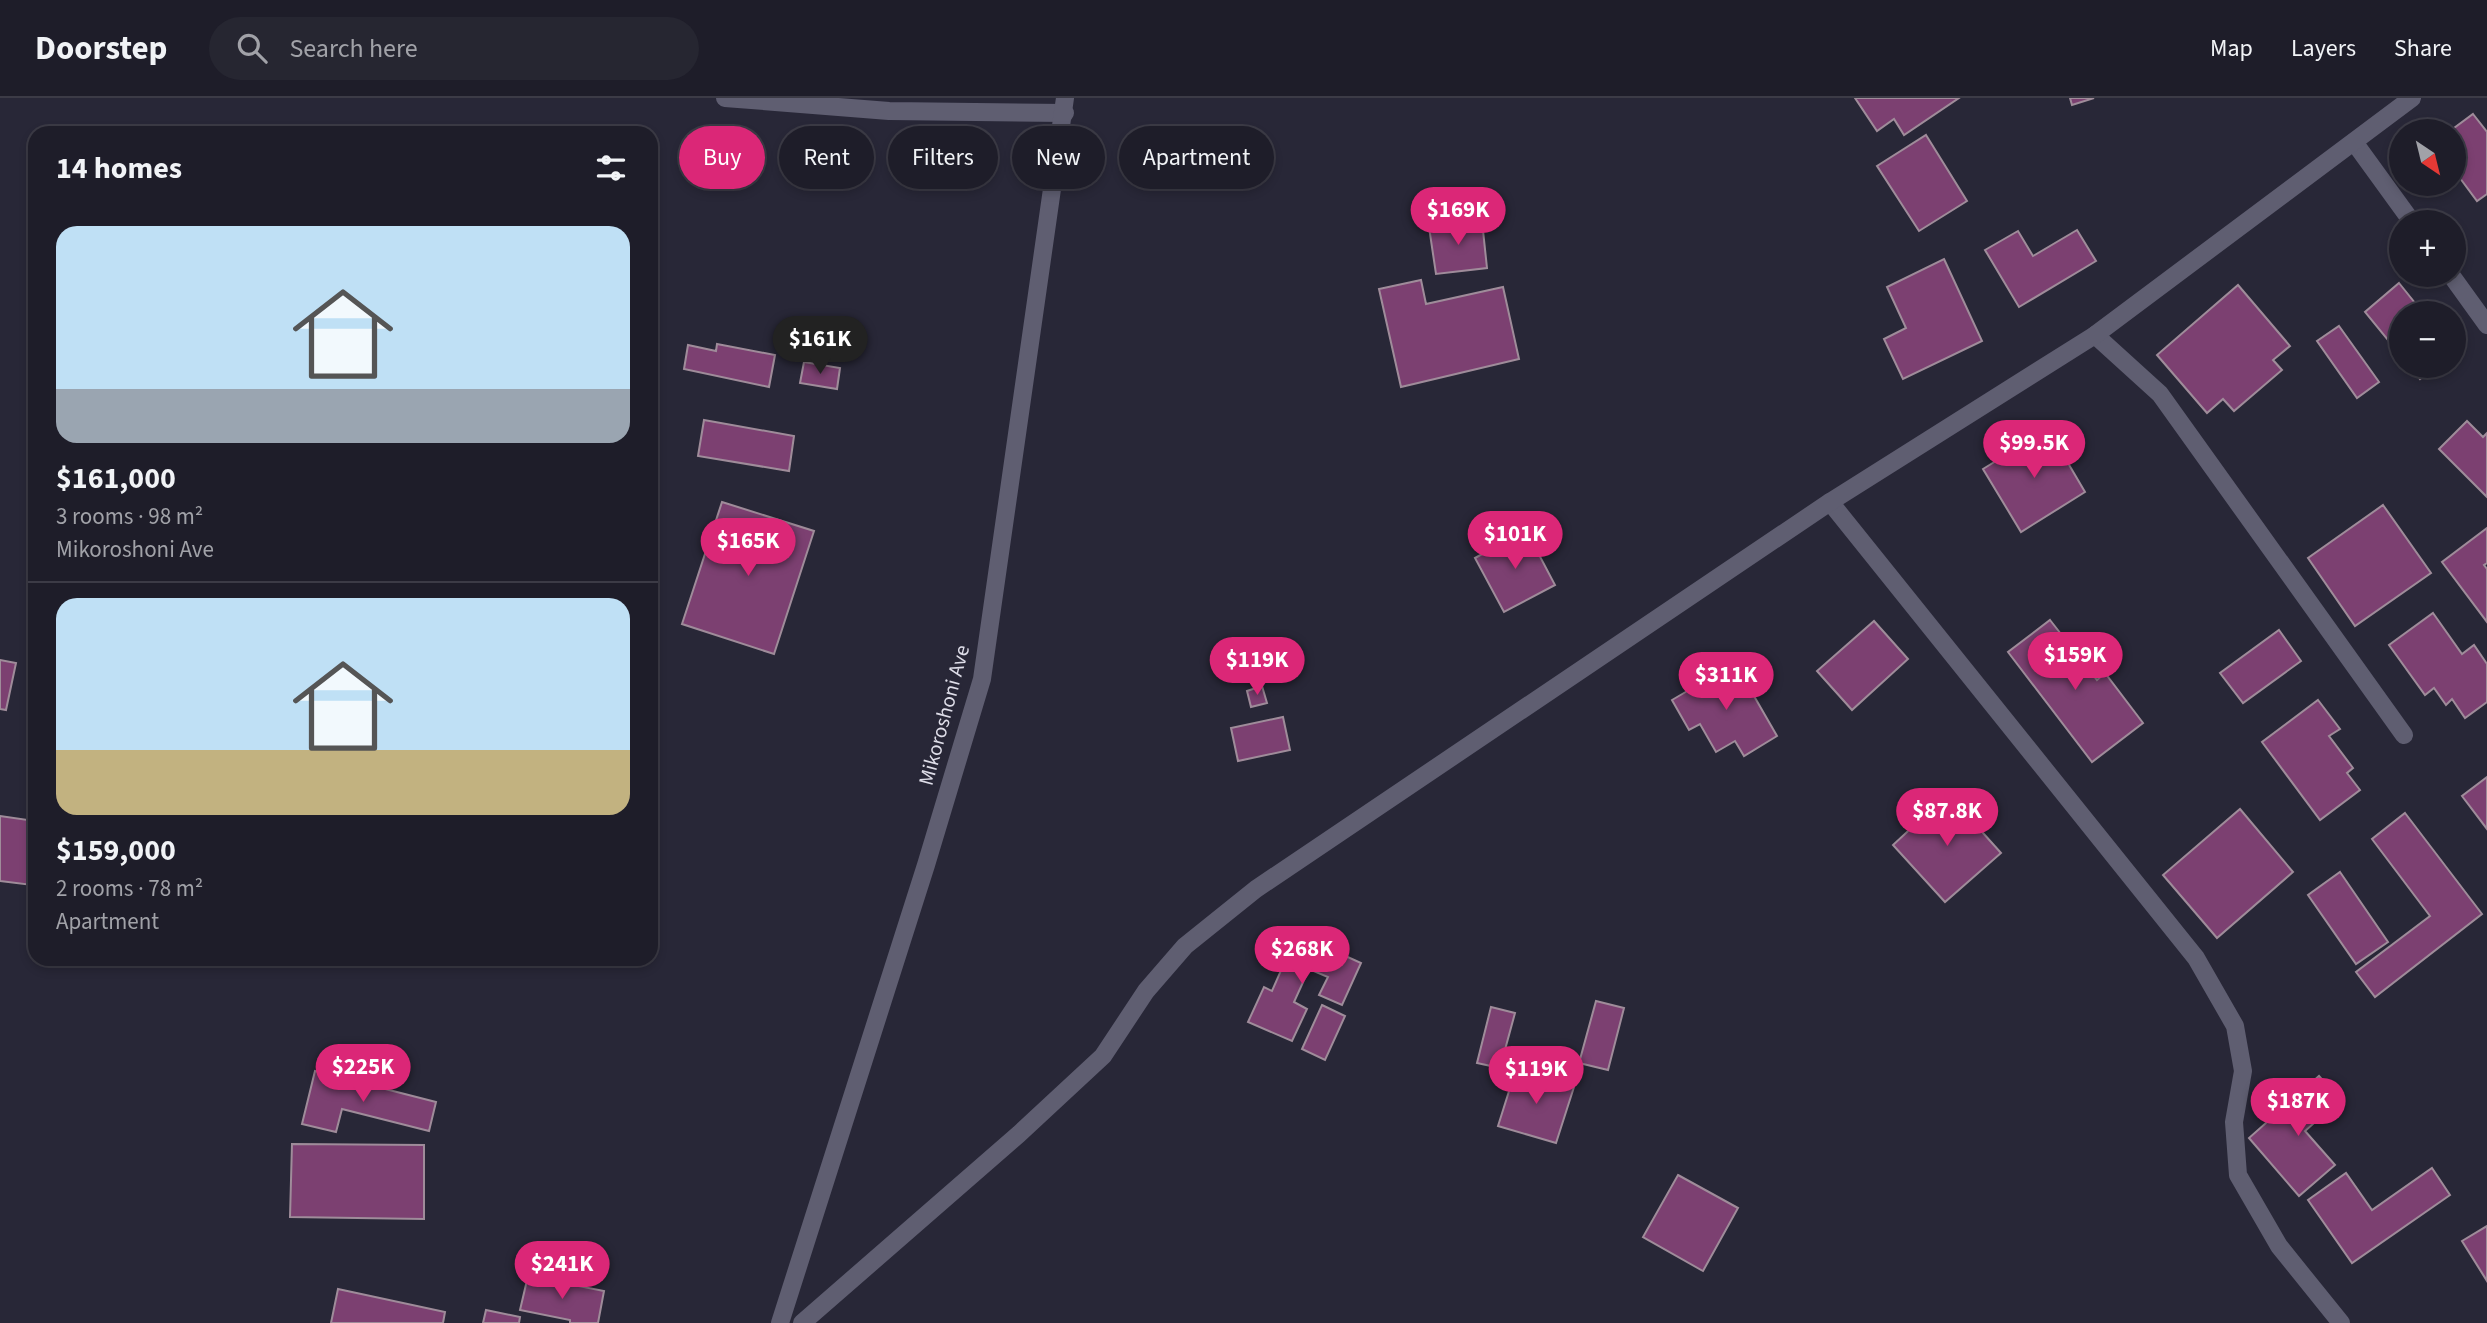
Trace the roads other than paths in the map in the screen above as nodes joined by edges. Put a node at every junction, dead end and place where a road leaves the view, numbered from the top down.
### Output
1 (725, 98) edge
2 (2412, 98) edge
3 (1065, 105) edge
4 (2354, 142) junction
5 (2404, 210) edge
6 (2460, 287) edge
7 (2487, 325) edge
8 (2095, 335) junction
9 (1830, 502) junction
10 (2404, 735) dead end
11 (780, 1323) edge
12 (802, 1323) edge
13 (2342, 1323) edge

1 - 3 street
2 - 4 street
3 - 11 street, Mikoroshoni Ave
4 - 5 street
4 - 8 street
6 - 7 street
8 - 9 street
8 - 10 street
9 - 12 street
9 - 13 street

